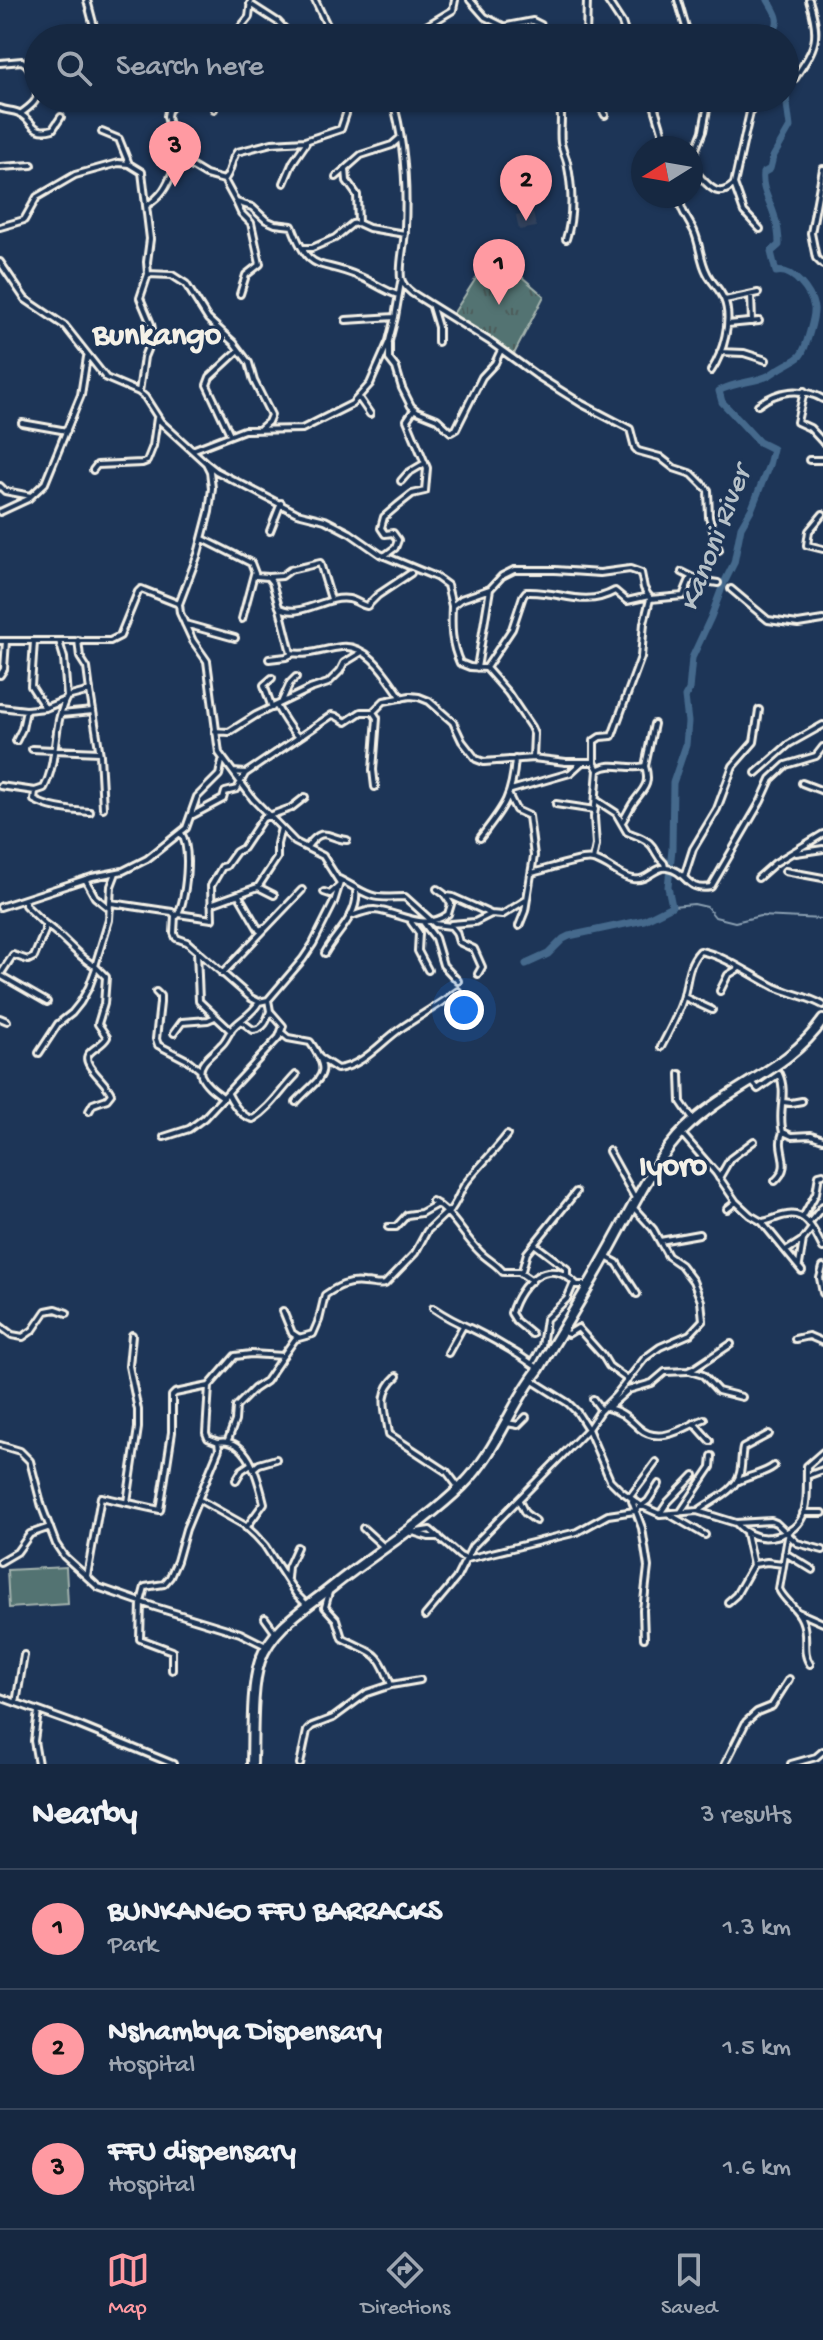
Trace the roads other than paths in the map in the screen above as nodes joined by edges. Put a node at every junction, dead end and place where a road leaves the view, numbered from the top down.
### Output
1 (87, 0) edge
2 (315, 0) edge
3 (455, 0) edge
4 (470, 0) edge
5 (587, 0) edge
6 (607, 0) edge
7 (678, 0) edge
8 (809, 0) edge
9 (251, 2) edge
10 (93, 24) edge
11 (243, 24) edge
12 (280, 24) edge
13 (326, 24) edge
14 (430, 24) edge
15 (498, 24) edge
16 (518, 24) edge
17 (539, 24) edge
18 (586, 24) edge
19 (622, 24) edge
20 (685, 24) edge
21 (24, 62) edge
22 (0, 63) edge
23 (799, 72) edge
24 (0, 108) edge
25 (24, 111) edge
26 (169, 112) edge
27 (346, 112) edge
28 (395, 112) edge
29 (562, 112) edge
30 (603, 112) edge
31 (656, 112) edge
32 (706, 112) edge
33 (750, 112) edge
34 (20, 114) junction
35 (605, 115) dead end
36 (61, 117) dead end
37 (102, 132) dead end
38 (663, 136) edge
39 (701, 136) edge
40 (400, 138) junction
41 (307, 141) junction
42 (129, 164) junction
43 (32, 165) dead end
44 (0, 167) edge
45 (346, 168) junction
46 (174, 169) junction
47 (823, 169) edge
48 (336, 177) dead end
49 (703, 179) edge
50 (224, 180) junction
51 (284, 183) dead end
52 (734, 184) junction
53 (236, 202) junction
54 (146, 206) junction
55 (681, 208) edge
56 (358, 223) junction
57 (0, 227) edge
58 (760, 229) dead end
59 (405, 234) junction
60 (566, 239) dead end
61 (301, 247) junction
62 (0, 262) edge
63 (823, 265) edge
64 (2, 271) edge
65 (148, 274) junction
66 (402, 279) junction
67 (758, 293) dead end
68 (240, 294) dead end
69 (398, 295) junction
70 (751, 295) junction
71 (725, 300) junction
72 (431, 304) junction
73 (395, 317) junction
74 (346, 320) dead end
75 (759, 321) dead end
76 (752, 322) junction
77 (728, 324) junction
78 (389, 341) junction
79 (438, 342) dead end
80 (501, 350) junction
81 (239, 351) junction
82 (720, 352) junction
83 (87, 354) junction
84 (766, 360) dead end
85 (711, 371) dead end
86 (804, 391) junction
87 (139, 392) junction
88 (359, 398) junction
89 (823, 399) edge
90 (758, 405) dead end
91 (414, 410) junction
92 (370, 414) dead end
93 (157, 418) junction
94 (22, 423) dead end
95 (259, 429) junction
96 (67, 431) junction
97 (230, 434) junction
98 (823, 442) edge
99 (192, 450) junction
100 (809, 460) dead end
101 (823, 460) edge
102 (206, 463) junction
103 (425, 463) junction
104 (93, 470) dead end
105 (401, 481) dead end
106 (0, 486) edge
107 (32, 496) junction
108 (281, 503) junction
109 (0, 512) edge
110 (823, 514) edge
111 (270, 531) dead end
112 (203, 539) junction
113 (823, 549) edge
114 (719, 550) dead end
115 (384, 556) junction
116 (682, 572) dead end
117 (411, 573) dead end
118 (254, 574) junction
119 (268, 577) junction
120 (691, 577) junction
121 (718, 583) dead end
122 (490, 589) junction
123 (731, 589) dead end
124 (649, 597) junction
125 (332, 601) junction
126 (179, 604) junction
127 (452, 606) junction
128 (280, 609) junction
129 (242, 619) dead end
130 (823, 620) edge
131 (185, 624) junction
132 (235, 638) dead end
133 (59, 640) junction
134 (78, 640) junction
135 (3, 641) edge
136 (34, 641) junction
137 (362, 652) junction
138 (292, 654) junction
139 (269, 659) dead end
140 (477, 668) junction
141 (486, 668) junction
142 (0, 675) edge
143 (296, 677) dead end
144 (272, 678) dead end
145 (90, 692) junction
146 (402, 698) junction
147 (66, 699) junction
148 (277, 706) junction
149 (0, 707) edge
150 (45, 708) junction
151 (26, 710) junction
152 (759, 710) dead end
153 (93, 711) junction
154 (373, 712) junction
155 (61, 714) junction
156 (654, 724) dead end
157 (823, 725) edge
158 (215, 731) junction
159 (298, 737) junction
160 (16, 741) dead end
161 (823, 747) edge
162 (32, 749) dead end
163 (56, 750) junction
164 (99, 752) junction
165 (533, 758) junction
166 (222, 759) junction
167 (515, 759) junction
168 (594, 762) junction
169 (581, 763) junction
170 (645, 766) junction
171 (231, 770) junction
172 (598, 770) junction
173 (248, 771) junction
174 (756, 773) dead end
175 (219, 775) junction
176 (240, 783) junction
177 (802, 783) dead end
178 (0, 786) edge
179 (375, 787) dead end
180 (35, 791) junction
181 (823, 791) edge
182 (510, 793) junction
183 (305, 797) dead end
184 (596, 800) junction
185 (556, 804) dead end
186 (103, 808) dead end
187 (595, 810) junction
188 (90, 812) dead end
189 (191, 816) junction
190 (270, 816) junction
191 (622, 822) junction
192 (281, 828) junction
193 (181, 833) junction
194 (823, 834) edge
195 (480, 838) dead end
196 (347, 840) dead end
197 (307, 847) junction
198 (823, 849) edge
199 (793, 853) junction
200 (593, 860) junction
201 (665, 868) junction
202 (785, 871) dead end
203 (116, 873) junction
204 (532, 873) junction
205 (684, 877) junction
206 (337, 878) junction
207 (758, 878) dead end
208 (823, 878) edge
209 (85, 879) junction
210 (340, 885) junction
211 (258, 887) junction
212 (356, 889) junction
213 (437, 889) dead end
214 (302, 890) dead end
215 (324, 892) dead end
216 (238, 894) junction
217 (274, 895) dead end
218 (446, 896) junction
219 (526, 900) junction
220 (25, 902) junction
221 (211, 904) junction
222 (110, 906) junction
223 (0, 907) edge
224 (491, 914) junction
225 (177, 916) junction
226 (349, 917) junction
227 (410, 920) junction
228 (431, 921) junction
229 (423, 922) junction
230 (45, 924) junction
231 (271, 925) junction
232 (448, 926) junction
233 (519, 926) dead end
234 (197, 951) junction
235 (325, 953) dead end
236 (95, 967) junction
237 (739, 968) junction
238 (428, 970) dead end
239 (222, 974) junction
240 (478, 974) dead end
241 (458, 981) dead end
242 (458, 991) dead end
243 (720, 991) dead end
244 (156, 992) dead end
245 (684, 997) junction
246 (268, 1000) junction
247 (47, 1002) dead end
248 (259, 1002) junction
249 (823, 1005) edge
250 (712, 1010) dead end
251 (270, 1011) junction
252 (215, 1017) junction
253 (0, 1018) edge
254 (823, 1020) edge
255 (7, 1021) dead end
256 (241, 1021) junction
257 (231, 1031) junction
258 (174, 1033) dead end
259 (282, 1033) junction
260 (661, 1047) dead end
261 (39, 1053) dead end
262 (320, 1058) junction
263 (200, 1070) junction
264 (680, 1074) dead end
265 (296, 1075) dead end
266 (752, 1082) junction
267 (226, 1096) junction
268 (802, 1101) dead end
269 (296, 1102) dead end
270 (783, 1102) junction
271 (89, 1111) dead end
272 (694, 1121) junction
273 (783, 1132) junction
274 (681, 1133) junction
275 (507, 1135) dead end
276 (164, 1137) dead end
277 (823, 1139) edge
278 (754, 1141) dead end
279 (609, 1151) dead end
280 (823, 1174) edge
281 (719, 1178) junction
282 (775, 1181) dead end
283 (576, 1192) dead end
284 (736, 1202) junction
285 (635, 1204) junction
286 (823, 1206) edge
287 (727, 1209) dead end
288 (449, 1212) junction
289 (803, 1217) junction
290 (762, 1222) junction
291 (810, 1225) junction
292 (388, 1227) dead end
293 (699, 1234) dead end
294 (803, 1240) junction
295 (660, 1241) junction
296 (534, 1244) junction
297 (823, 1248) edge
298 (786, 1251) junction
299 (605, 1257) junction
300 (823, 1267) edge
301 (521, 1274) junction
302 (567, 1276) junction
303 (532, 1281) junction
304 (576, 1284) junction
305 (588, 1285) junction
306 (823, 1293) edge
307 (637, 1294) dead end
308 (433, 1308) dead end
309 (283, 1311) dead end
310 (67, 1313) dead end
311 (0, 1326) edge
312 (463, 1326) junction
313 (562, 1332) junction
314 (532, 1334) dead end
315 (132, 1335) dead end
316 (298, 1337) junction
317 (795, 1339) dead end
318 (823, 1342) edge
319 (731, 1344) dead end
320 (448, 1353) dead end
321 (283, 1356) junction
322 (536, 1367) junction
323 (688, 1371) junction
324 (397, 1376) dead end
325 (531, 1380) junction
326 (628, 1380) junction
327 (209, 1386) junction
328 (742, 1397) dead end
329 (593, 1399) dead end
330 (605, 1408) junction
331 (526, 1417) dead end
332 (704, 1419) dead end
333 (507, 1423) junction
334 (694, 1423) junction
335 (588, 1429) junction
336 (769, 1434) dead end
337 (228, 1440) junction
338 (710, 1441) dead end
339 (218, 1442) junction
340 (0, 1445) edge
341 (823, 1452) edge
342 (712, 1456) dead end
343 (276, 1459) dead end
344 (656, 1462) dead end
345 (774, 1466) dead end
346 (252, 1467) junction
347 (823, 1470) edge
348 (694, 1475) dead end
349 (807, 1476) junction
350 (236, 1480) dead end
351 (737, 1482) junction
352 (659, 1484) dead end
353 (459, 1488) junction
354 (630, 1498) junction
355 (198, 1499) junction
356 (519, 1501) junction
357 (127, 1502) junction
358 (642, 1506) junction
359 (635, 1511) junction
360 (697, 1511) junction
361 (680, 1513) junction
362 (803, 1513) junction
363 (823, 1513) edge
364 (660, 1514) junction
365 (668, 1514) junction
366 (536, 1521) dead end
367 (736, 1523) junction
368 (50, 1527) junction
369 (246, 1528) junction
370 (363, 1528) dead end
371 (404, 1532) junction
372 (746, 1532) junction
373 (705, 1535) dead end
374 (785, 1535) junction
375 (297, 1547) dead end
376 (384, 1547) junction
377 (823, 1550) edge
378 (785, 1553) junction
379 (467, 1559) junction
380 (0, 1562) edge
381 (783, 1564) junction
382 (753, 1565) junction
383 (813, 1570) dead end
384 (87, 1576) junction
385 (287, 1581) junction
386 (330, 1589) junction
387 (141, 1602) junction
388 (728, 1602) dead end
389 (307, 1605) junction
390 (798, 1612) junction
391 (425, 1616) dead end
392 (265, 1618) dead end
393 (823, 1623) edge
394 (277, 1633) junction
395 (644, 1638) dead end
396 (267, 1647) junction
397 (24, 1655) dead end
398 (810, 1664) dead end
399 (172, 1670) dead end
400 (789, 1679) dead end
401 (420, 1680) dead end
402 (391, 1685) junction
403 (0, 1697) edge
404 (16, 1703) junction
405 (38, 1712) junction
406 (823, 1751) edge
407 (816, 1757) junction
408 (38, 1764) edge
409 (173, 1764) edge
410 (252, 1764) edge
411 (300, 1764) edge
412 (725, 1764) edge
413 (791, 1764) edge
414 (819, 1764) edge

1 - 10 street
2 - 13 street
3 - 14 street
4 - 15 street
5 - 18 street
6 - 19 street
7 - 20 street
8 - 23 street
9 - 11 street
9 - 12 street
16 - 17 street
21 - 22 street
24 - 34 street
25 - 34 street
26 - 46 street
27 - 41 street
28 - 40 street
29 - 60 street
30 - 35 street
31 - 38 street
32 - 39 street
33 - 52 street
34 - 36 street
37 - 42 street
40 - 45 street
40 - 59 street
41 - 50 street
41 - 51 street
42 - 54 street
42 - 57 street
43 - 44 street
45 - 48 street
45 - 56 street
46 - 50 street
46 - 54 street
47 - 63 street
49 - 52 street
50 - 53 street
52 - 58 street
53 - 61 street
53 - 68 street
54 - 65 street
55 - 71 street
56 - 59 street
56 - 61 street
59 - 66 street
61 - 69 street
62 - 64 street
64 - 83 street
65 - 81 street
65 - 87 street
66 - 69 street
66 - 72 street
67 - 70 street
69 - 73 street
70 - 71 street
70 - 76 street
71 - 77 street
72 - 79 street
72 - 80 street
73 - 74 street
73 - 78 street
75 - 76 street
76 - 77 street
77 - 82 street
78 - 88 street
78 - 91 street
80 - 91 street
80 - 114 street
81 - 95 street
81 - 97 street
82 - 84 street
82 - 85 street
83 - 87 street
83 - 96 street
86 - 89 street
86 - 90 street
86 - 98 street
87 - 93 street
88 - 92 street
88 - 95 street
91 - 103 street
93 - 99 street
93 - 104 street
94 - 96 street
95 - 97 street
96 - 107 street
97 - 99 street
99 - 102 street
100 - 101 street
102 - 108 street
102 - 112 street
103 - 105 street
103 - 115 street
106 - 107 street
107 - 109 street
108 - 111 street
108 - 115 street
110 - 113 street
112 - 118 street
112 - 126 street
115 - 127 street
116 - 120 street
117 - 125 street
118 - 119 street
118 - 129 street
119 - 125 street
119 - 128 street
120 - 121 street
120 - 124 street
122 - 124 street
122 - 127 street
122 - 140 street
123 - 130 street
124 - 141 street
124 - 168 street
125 - 128 street
126 - 131 street
126 - 134 street
127 - 140 street
128 - 138 street
131 - 132 street
131 - 158 street
133 - 134 street
133 - 136 street
133 - 147 street
134 - 145 street
135 - 136 street
135 - 142 street
136 - 150 street
137 - 138 street
137 - 146 street
137 - 148 street
138 - 139 street
140 - 141 street
141 - 165 street
143 - 148 street
144 - 148 street
145 - 147 street
145 - 153 street
146 - 154 street
146 - 167 street
147 - 150 street
147 - 155 street
148 - 158 street
148 - 159 street
149 - 151 street
150 - 151 street
151 - 160 street
152 - 205 street
153 - 155 street
153 - 164 street
154 - 159 street
154 - 179 street
155 - 163 street
156 - 170 street
157 - 174 street
158 - 166 street
159 - 173 street
161 - 205 street
162 - 163 street
163 - 164 street
163 - 180 street
164 - 186 street
165 - 167 street
165 - 169 street
166 - 171 street
166 - 175 street
167 - 182 street
168 - 169 street
168 - 172 street
169 - 182 street
170 - 172 street
170 - 191 street
171 - 173 street
171 - 175 street
171 - 176 street
172 - 184 street
173 - 176 street
175 - 189 street
176 - 189 street
176 - 190 street
177 - 181 street
178 - 180 street
180 - 188 street
182 - 195 street
182 - 204 street
183 - 190 street
184 - 187 street
184 - 191 street
185 - 187 street
187 - 200 street
189 - 193 street
190 - 192 street
190 - 221 street
191 - 201 street
192 - 197 street
192 - 211 street
193 - 203 street
193 - 225 street
194 - 199 street
196 - 197 street
197 - 206 street
198 - 199 street
199 - 207 street
200 - 201 street
200 - 204 street
201 - 205 street
202 - 208 street
203 - 209 street
203 - 222 street
204 - 219 street
206 - 210 street
206 - 212 street
209 - 220 street
209 - 222 street
210 - 215 street
210 - 246 street
211 - 216 street
211 - 217 street
212 - 226 street
212 - 228 street
213 - 218 street
214 - 231 street
216 - 221 street
216 - 231 street
218 - 224 street
218 - 228 street
219 - 224 street
219 - 233 street
220 - 223 street
220 - 230 street
221 - 225 street
222 - 225 street
222 - 236 street
224 - 232 street
225 - 234 street
226 - 227 street
226 - 235 street
227 - 229 street
227 - 238 street
228 - 229 street
228 - 232 street
229 - 241 street
230 - 236 street
230 - 247 street
231 - 239 street
232 - 240 street
234 - 239 street
234 - 252 street
236 - 261 street
236 - 271 street
237 - 243 street
237 - 245 street
237 - 249 street
239 - 248 street
242 - 262 street
244 - 263 street
245 - 250 street
245 - 260 street
246 - 248 street
246 - 251 street
248 - 256 street
251 - 256 street
251 - 259 street
252 - 257 street
252 - 258 street
253 - 255 street
254 - 266 highway
256 - 257 street
257 - 263 street
259 - 262 street
259 - 267 street
262 - 269 street
263 - 267 street
264 - 272 street
265 - 267 street
266 - 270 street
266 - 272 highway
267 - 276 street
268 - 270 street
270 - 273 street
272 - 274 highway
273 - 277 street
273 - 282 street
274 - 281 street
274 - 285 highway
275 - 288 street
278 - 281 street
279 - 285 street
280 - 289 street
281 - 284 street
283 - 296 street
284 - 287 street
284 - 290 street
285 - 295 street
285 - 299 highway
286 - 291 street
288 - 292 street
288 - 301 street
288 - 316 street
289 - 290 street
289 - 291 street
290 - 298 street
291 - 294 street
291 - 297 street
293 - 295 street
294 - 298 street
294 - 298 street
295 - 326 street
296 - 301 street
296 - 302 street
299 - 305 highway
299 - 307 street
300 - 306 street
301 - 303 street
302 - 303 street
302 - 304 street
303 - 314 street
304 - 305 street
304 - 322 street
305 - 313 highway
308 - 312 street
309 - 316 street
310 - 311 street
312 - 320 street
312 - 322 street
313 - 322 highway
313 - 326 street
315 - 357 street
316 - 321 street
317 - 318 street
319 - 323 street
321 - 327 street
321 - 337 street
322 - 325 highway
323 - 328 street
323 - 330 street
324 - 353 street
325 - 333 highway
325 - 335 street
326 - 330 street
327 - 339 street
327 - 357 street
329 - 330 street
330 - 334 street
330 - 335 street
331 - 333 street
332 - 334 street
333 - 353 highway
334 - 338 street
335 - 354 street
335 - 356 street
336 - 351 street
337 - 339 street
337 - 346 street
339 - 355 street
340 - 368 street
341 - 349 street
342 - 361 street
343 - 346 street
344 - 354 street
345 - 351 street
346 - 350 street
346 - 369 street
347 - 349 street
348 - 364 street
349 - 362 street
351 - 360 street
352 - 358 street
353 - 371 highway
354 - 358 street
354 - 359 street
355 - 369 street
355 - 387 street
356 - 366 street
356 - 379 street
357 - 384 street
358 - 359 street
358 - 364 street
359 - 379 street
359 - 395 street
360 - 361 street
360 - 367 street
361 - 365 street
362 - 363 street
362 - 374 street
364 - 365 street
365 - 373 street
367 - 372 street
367 - 374 street
368 - 380 street
368 - 384 street
369 - 385 street
370 - 376 street
371 - 376 highway
371 - 379 street
372 - 374 street
372 - 382 street
374 - 377 street
374 - 378 street
375 - 385 street
376 - 386 highway
378 - 381 street
378 - 383 street
379 - 391 street
381 - 382 street
381 - 390 street
382 - 388 street
384 - 387 street
385 - 389 street
386 - 389 highway
386 - 402 street
387 - 396 street
387 - 399 street
389 - 394 highway
390 - 393 street
390 - 398 street
392 - 394 street
394 - 396 highway
396 - 410 highway
397 - 404 street
400 - 412 street
401 - 402 street
402 - 411 street
403 - 404 street
404 - 405 street
405 - 408 street
405 - 409 street
406 - 407 street
407 - 413 street
407 - 414 street

